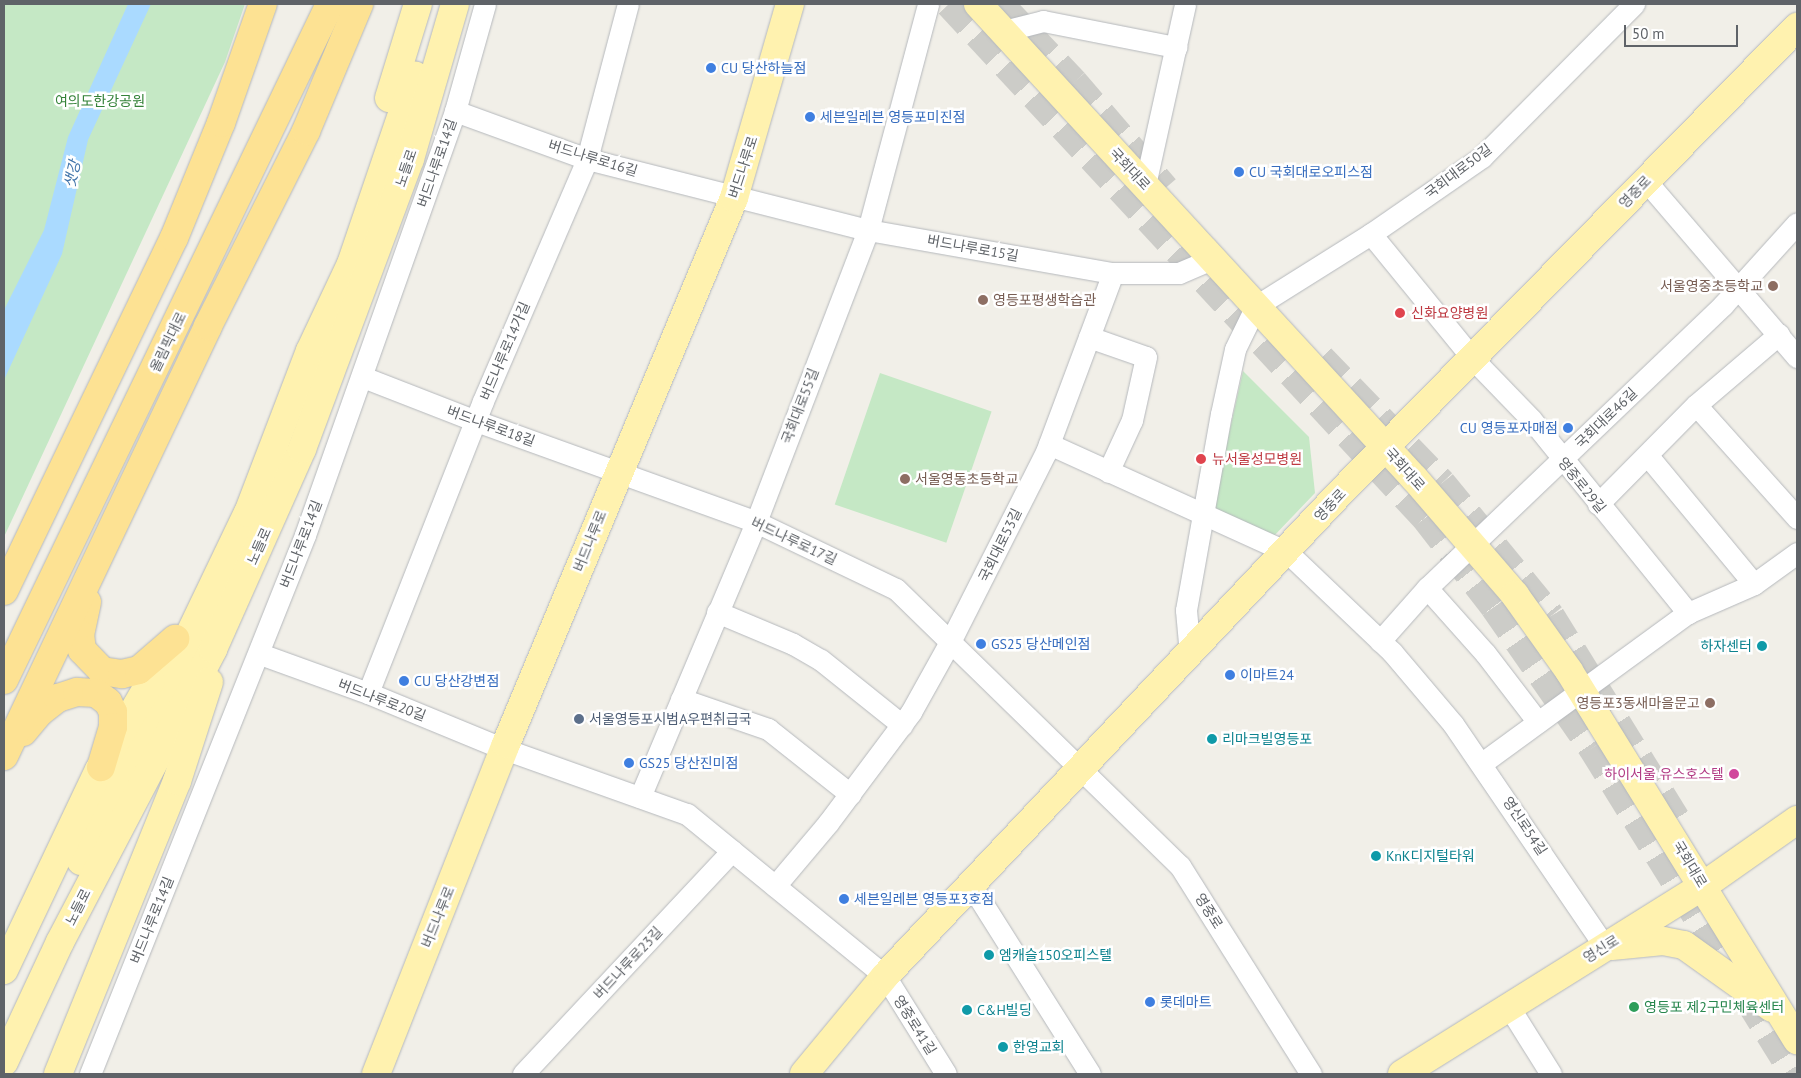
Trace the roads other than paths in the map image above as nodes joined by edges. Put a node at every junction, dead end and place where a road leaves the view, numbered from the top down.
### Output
1 (263, 4) edge
2 (330, 4) edge
3 (359, 4) edge
4 (418, 4) edge
5 (437, 4) edge
6 (455, 4) edge
7 (473, 4) edge
8 (484, 4) edge
9 (628, 4) edge
10 (790, 4) edge
11 (928, 4) edge
12 (978, 4) edge
13 (1185, 4) edge
14 (1634, 4) edge
15 (1797, 27) edge
16 (1004, 31) junction
17 (1176, 48) junction
18 (455, 111) junction
19 (587, 159) junction
20 (1646, 181) junction
21 (1145, 185) junction
22 (734, 198) junction
23 (1797, 223) edge
24 (868, 230) junction
25 (1371, 234) junction
26 (1212, 259) junction
27 (1113, 273) junction
28 (1738, 288) junction
29 (1256, 306) junction
30 (1779, 334) junction
31 (1089, 337) junction
32 (310, 350) junction
33 (1797, 357) edge
34 (1473, 358) junction
35 (336, 363) junction
36 (363, 377) junction
37 (1696, 405) junction
38 (476, 421) junction
39 (1049, 444) junction
40 (1386, 448) junction
41 (1648, 456) junction
42 (1562, 460) junction
43 (619, 471) junction
44 (1108, 472) junction
45 (1598, 504) junction
46 (1205, 513) junction
47 (1797, 518) edge
48 (756, 522) junction
49 (1472, 546) junction
50 (1287, 552) junction
51 (1797, 553) edge
52 (19, 558) junction
53 (94, 566) junction
54 (214, 580) junction
55 (4, 582) edge
56 (1754, 584) junction
57 (1427, 588) junction
58 (4, 591) edge
59 (237, 595) junction
60 (717, 612) junction
61 (1688, 613) junction
62 (175, 639) junction
63 (1380, 640) junction
64 (950, 642) junction
65 (260, 654) junction
66 (1190, 654) junction
67 (4, 680) edge
68 (1580, 689) junction
69 (368, 693) junction
70 (680, 699) junction
71 (1538, 722) junction
72 (902, 725) junction
73 (504, 749) junction
74 (4, 755) edge
75 (1482, 763) junction
76 (101, 767) junction
77 (1081, 769) junction
78 (850, 794) junction
79 (640, 797) junction
80 (1797, 820) edge
81 (732, 851) junction
82 (971, 885) junction
83 (775, 886) junction
84 (1703, 886) junction
85 (1605, 947) junction
86 (4, 970) edge
87 (884, 976) junction
88 (1509, 1007) junction
89 (1782, 1015) junction
90 (4, 1020) edge
91 (1797, 1040) edge
92 (4, 1062) edge
93 (58, 1074) edge
94 (90, 1074) edge
95 (376, 1074) edge
96 (524, 1074) edge
97 (804, 1074) edge
98 (946, 1074) edge
99 (1090, 1074) edge
100 (1311, 1074) edge
101 (1402, 1074) edge
102 (1551, 1074) edge

1 - 52 highway
2 - 67 highway, 올림픽대로
3 - 53 highway
4 - 32 main road
5 - 32 main road, 노들로
6 - 35 main road, 노들로
7 - 35 main road
8 - 18 street, 버드나루로14길
9 - 19 street, 버드나루로14가길
10 - 22 main road, 버드나루로
11 - 24 street, 국회대로55길
12 - 16 main road, 국회대로
13 - 17 street
14 - 25 street, 국회대로50길
15 - 20 main road, 영중로
16 - 17 street
16 - 21 main road, 국회대로
17 - 21 street
18 - 19 street, 버드나루로16길
18 - 36 street, 버드나루로14길
19 - 22 street, 버드나루로16길
19 - 38 street, 버드나루로14가길
20 - 28 street
20 - 34 main road, 영중로
21 - 26 main road, 국회대로
22 - 24 street, 버드나루로15길
22 - 43 main road, 버드나루로
23 - 28 street, 국회대로46길
24 - 27 street, 버드나루로15길
24 - 48 street, 국회대로55길
25 - 29 street, 국회대로50길
25 - 34 street
26 - 27 street, 버드나루로15길
26 - 29 main road, 국회대로
27 - 31 street, 국회대로53길
28 - 30 street
28 - 42 street, 국회대로46길
29 - 40 main road, 국회대로
29 - 46 street
30 - 33 street
30 - 37 street
31 - 39 street, 국회대로53길
31 - 44 street
32 - 54 main road, 노들로
34 - 40 main road, 영중로
34 - 42 street, 영중로29길
35 - 59 main road, 노들로
36 - 38 street, 버드나루로18길
36 - 65 street, 버드나루로14길
37 - 41 street
37 - 47 street
38 - 43 street, 버드나루로18길
38 - 69 street, 버드나루로14가길
39 - 44 street, 영신로54길
39 - 64 street, 국회대로53길
40 - 49 main road, 국회대로
40 - 50 main road, 영중로
41 - 45 street
41 - 56 street
42 - 45 street, 영중로29길
42 - 49 street, 국회대로46길
43 - 48 street, 버드나루로17길
43 - 73 main road, 버드나루로
44 - 46 street, 영신로54길
45 - 61 street, 영중로29길
46 - 50 street, 영신로54길
46 - 66 street
48 - 60 street, 국회대로55길
48 - 64 street, 버드나루로17길
49 - 57 street
49 - 68 main road, 국회대로
50 - 63 street, 영신로54길
50 - 66 main road, 영중로
51 - 56 street
52 - 55 highway
52 - 58 highway
53 - 62 highway
53 - 74 highway
54 - 62 main road
54 - 90 main road, 노들로
56 - 61 street
57 - 63 street
57 - 71 street
59 - 92 main road, 노들로
59 - 93 main road
60 - 70 street, 국회대로55길
60 - 72 street
61 - 68 street
62 - 76 main road
63 - 75 street, 영신로54길
64 - 72 street, 국회대로53길
64 - 77 street, 버드나루로17길
65 - 69 street, 버드나루로20길
65 - 94 street, 버드나루로14길
66 - 77 main road, 영중로
68 - 71 street
68 - 84 main road, 국회대로
69 - 73 street, 버드나루로20길
70 - 78 street
70 - 79 street, 국회대로55길
71 - 75 street
72 - 78 street, 국회대로53길
73 - 79 street, 버드나루로20길
73 - 95 main road, 버드나루로
74 - 76 highway
75 - 85 street, 영신로54길
76 - 86 main road
77 - 82 main road, 영중로
77 - 100 street, 영중로
78 - 83 street, 국회대로53길
79 - 81 street, 버드나루로20길
80 - 84 main road, 영신로
81 - 83 street, 영중로41길
81 - 96 street, 버드나루로23길
82 - 87 main road, 영중로
82 - 99 street
83 - 87 street, 영중로41길
84 - 85 main road, 영신로
84 - 89 main road, 국회대로
85 - 88 main road, 영신로
85 - 89 main road
87 - 97 main road, 영중로
87 - 98 street, 영중로41길
88 - 101 main road, 영신로
88 - 102 street
89 - 91 main road, 국회대로

